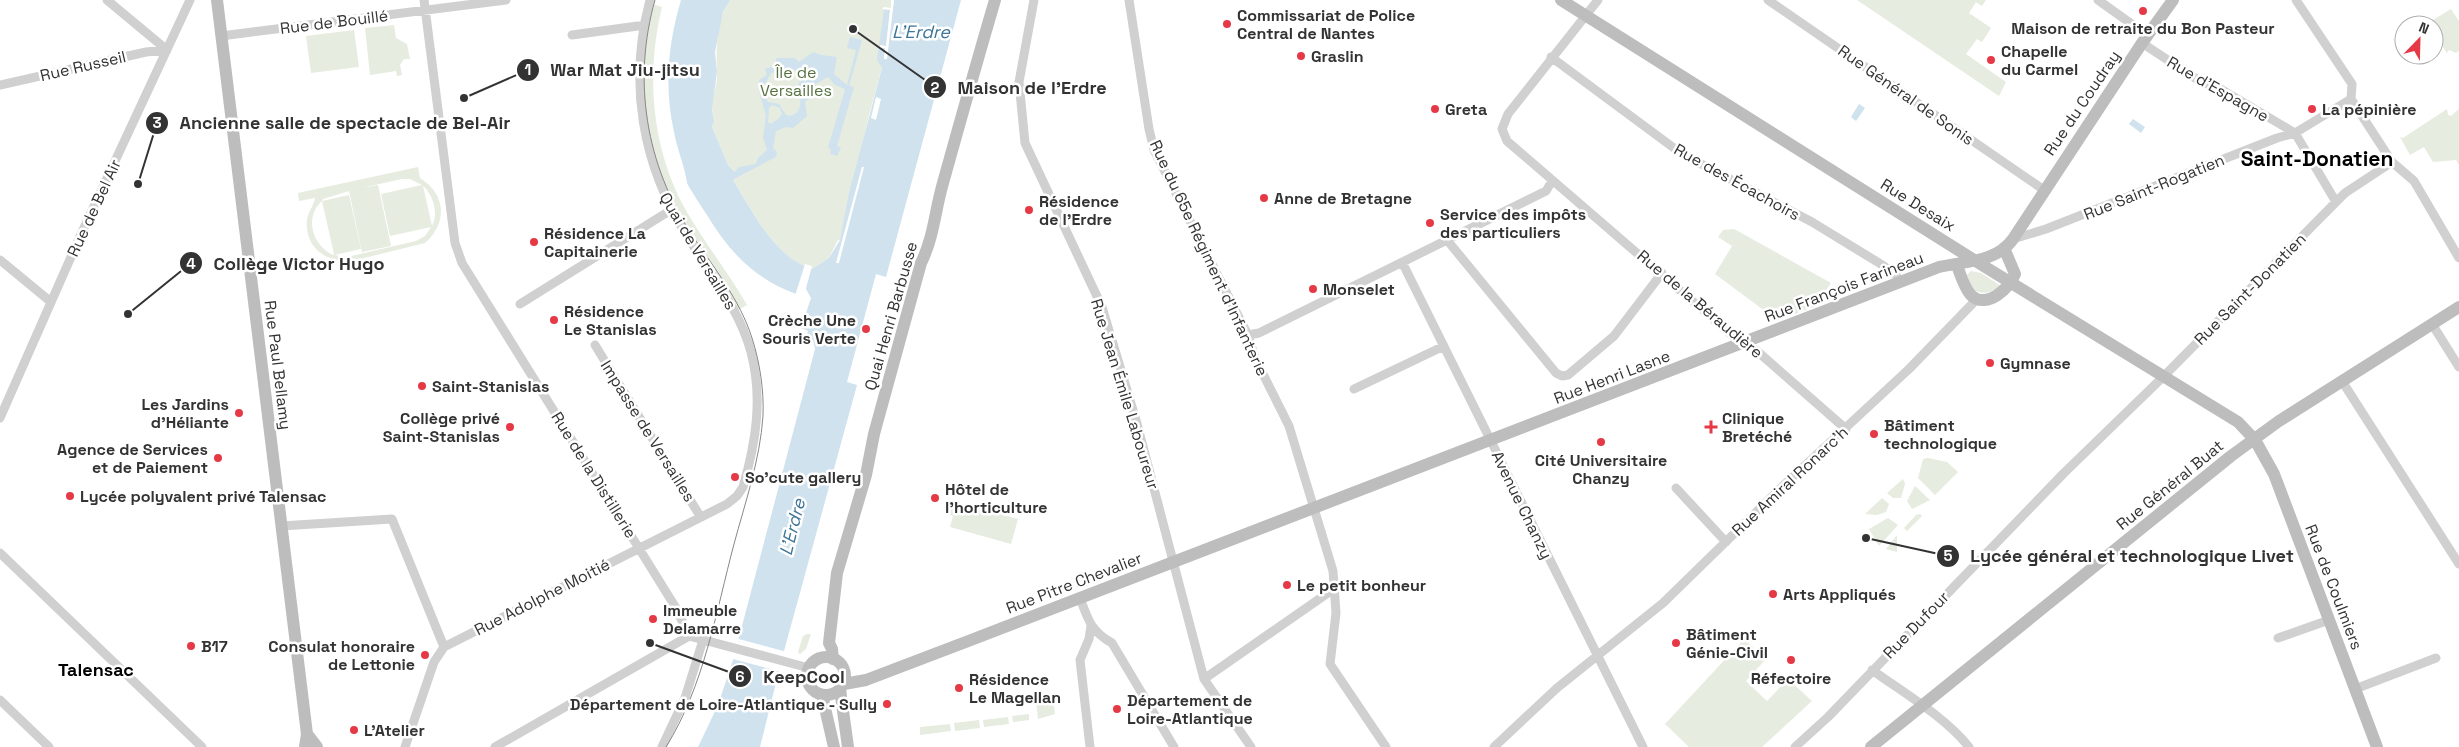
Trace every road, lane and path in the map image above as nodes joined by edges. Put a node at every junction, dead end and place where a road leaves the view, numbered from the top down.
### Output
1 (107, 0) edge
2 (190, 0) edge
3 (216, 0) edge
4 (424, 0) edge
5 (506, 0) edge
6 (650, 0) edge
7 (995, 0) edge
8 (1034, 0) edge
9 (1129, 0) edge
10 (1561, 0) edge
11 (1598, 0) edge
12 (1768, 0) edge
13 (2098, 0) edge
14 (2173, 0) edge
15 (2296, 0) edge
16 (425, 10) junction
17 (1586, 16) junction
18 (645, 25) junction
19 (572, 35) dead end
20 (221, 36) junction
21 (2145, 39) junction
22 (167, 50) junction
23 (1551, 57) junction
24 (0, 85) edge
25 (2351, 99) junction
26 (2295, 133) junction
27 (2392, 162) junction
28 (1552, 181) junction
29 (2044, 190) junction
30 (2336, 202) junction
31 (671, 210) junction
32 (1447, 240) junction
33 (2009, 243) junction
34 (2459, 258) edge
35 (1, 261) edge
36 (1402, 262) junction
37 (1976, 262) junction
38 (1957, 265) junction
39 (1662, 273) junction
40 (1900, 283) junction
41 (2011, 283) junction
42 (1977, 299) junction
43 (51, 302) junction
44 (520, 304) dead end
45 (2459, 307) edge
46 (2432, 324) junction
47 (1248, 335) junction
48 (1745, 344) junction
49 (595, 346) dead end
50 (1444, 346) junction
51 (2459, 367) edge
52 (2164, 376) junction
53 (2342, 381) junction
54 (1354, 389) dead end
55 (0, 418) edge
56 (1846, 429) junction
57 (2255, 440) junction
58 (1491, 441) junction
59 (1676, 488) dead end
60 (736, 498) joint
61 (1314, 509) junction
62 (700, 516) junction
63 (281, 526) junction
64 (1726, 542) junction
65 (639, 547) junction
66 (0, 553) edge
67 (1174, 563) junction
68 (2459, 564) edge
69 (1335, 588) junction
70 (1080, 598) junction
71 (2329, 620) junction
72 (1090, 626) junction
73 (689, 636) junction
74 (2278, 638) dead end
75 (703, 640) junction
76 (828, 643) junction
77 (444, 648) junction
78 (1596, 655) junction
79 (2436, 658) dead end
80 (833, 659) junction
81 (813, 664) junction
82 (1872, 670) junction
83 (1204, 679) junction
84 (842, 686) junction
85 (2355, 688) junction
86 (822, 695) junction
87 (0, 700) edge
88 (1921, 706) junction
89 (306, 741) edge
90 (50, 747) edge
91 (202, 747) edge
92 (317, 747) edge
93 (405, 747) edge
94 (496, 747) edge
95 (662, 747) edge
96 (834, 747) edge
97 (848, 747) edge
98 (1090, 747) edge
99 (1174, 747) edge
100 (1251, 747) edge
101 (1386, 747) edge
102 (1494, 747) edge
103 (1643, 747) edge
104 (1795, 747) edge
105 (1871, 747) edge
106 (1969, 747) edge
107 (2377, 747) edge

1 - 22 street
2 - 22 street, Rue de Bel Air
3 - 20 street, Rue Paul Bellamy
4 - 16 street, Rue de la Distillerie
5 - 16 street, Rue de Bouillé
6 - 18 street, Quai de Versailles
7 - 76 street, Quai Henri Barbusse
8 - 67 street, Rue Jean Émile Laboureur
9 - 47 street, Rue du 65e Régiment d'Infanterie
10 - 17 street, Rue Desaix
11 - 17 street
12 - 29 street, Rue Général de Sonis
13 - 21 street, Rue d'Espagne
14 - 21 street, Rue du Coudray
15 - 25 street
16 - 20 street, Rue de Bouillé
16 - 65 street, Rue de la Distillerie
17 - 23 street
17 - 37 street, Rue Desaix
18 - 19 street
18 - 31 street, Quai de Versailles
20 - 63 street, Rue Paul Bellamy
21 - 26 street, Rue d'Espagne
21 - 29 street, Rue du Coudray
22 - 24 street, Rue Russeil
22 - 43 street, Rue de Bel Air
23 - 28 street, Rue de la Béraudière
23 - 40 street, Rue des Écachoirs
25 - 26 street, Rue Saint-Rogatien
25 - 27 street
26 - 30 street
26 - 33 street, Rue Saint-Rogatien
27 - 30 street, Rue Saint-Donatien
27 - 34 street
28 - 32 street
28 - 39 street, Rue de la Béraudière
29 - 33 street, Rue du Coudray
30 - 52 street, Rue Saint-Donatien
31 - 44 street
31 - 60 street, Quai de Versailles
32 - 36 street
32 - 39 street
33 - 37 street, Rue François Farineau
33 - 41 street
35 - 43 street
36 - 47 street
36 - 50 street, Avenue Chanzy
37 - 38 street, Rue François Farineau
37 - 41 street, Rue Desaix
38 - 40 street, Rue François Farineau
38 - 42 street
39 - 48 street, Rue de la Béraudière
40 - 48 street, Rue François Farineau
41 - 42 street
41 - 52 street, Rue Desaix
42 - 56 street, Rue Amiral Ronarc'h
43 - 55 street, Rue de Bel Air
45 - 46 street, Rue Général Buat
46 - 51 street
46 - 53 street, Rue Général Buat
47 - 61 street, Rue du 65e Régiment d'Infanterie
48 - 56 street, Rue de la Béraudière
48 - 58 street, Rue Henri Lasne
49 - 62 street, Impasse de Versailles
50 - 54 street
50 - 58 street, Avenue Chanzy
52 - 57 street, Rue Desaix
52 - 82 street, Rue Dufour
53 - 57 street, Rue Général Buat
53 - 68 street
56 - 64 street, Rue Amiral Ronarc'h
57 - 71 street, Rue de Coulmiers
57 - 88 street, Rue Général Buat
58 - 61 street, Rue Henri Lasne
58 - 78 street, Avenue Chanzy
59 - 64 street
60 - 62 street, Rue Adolphe Moitié
61 - 67 street, Rue Pitre Chevalier
61 - 69 street, Rue du 65e Régiment d'Infanterie
62 - 65 street, Rue Adolphe Moitié
63 - 77 street
63 - 89 street, Rue Paul Bellamy
64 - 78 street, Rue Amiral Ronarc'h
65 - 73 street, Rue de la Distillerie
65 - 77 street, Rue Adolphe Moitié
66 - 91 street
67 - 70 street, Rue Pitre Chevalier
67 - 83 street, Rue Jean Émile Laboureur
69 - 83 street
69 - 101 street, Rue du 65e Régiment d'Infanterie
70 - 72 street
70 - 84 street, Rue Pitre Chevalier
71 - 74 street
71 - 85 street, Rue de Coulmiers
72 - 98 street
72 - 99 street
73 - 75 street
73 - 94 street
75 - 81 street
75 - 95 street
76 - 80 street, Quai Henri Barbusse
76 - 81 street, Quai Henri Barbusse
77 - 93 street
78 - 102 street, Rue Amiral Ronarc'h
78 - 103 street, Avenue Chanzy
79 - 85 street
80 - 81 street
80 - 84 street
81 - 86 street
82 - 88 street
82 - 104 street, Rue Dufour
83 - 100 street
84 - 86 street
84 - 97 street
85 - 107 street, Rue de Coulmiers
86 - 96 street
87 - 90 street
88 - 105 street, Rue Général Buat
88 - 106 street
89 - 92 street, Rue Paul Bellamy

